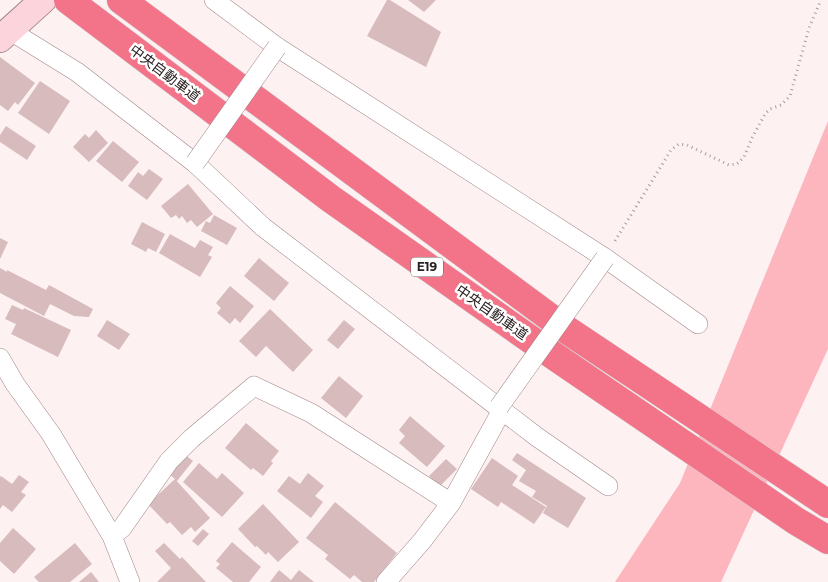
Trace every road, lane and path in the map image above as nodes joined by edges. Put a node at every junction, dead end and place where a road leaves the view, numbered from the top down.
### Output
1 (68, 0) edge
2 (121, 0) edge
3 (214, 0) edge
4 (821, 0) edge
5 (19, 21) edge
6 (277, 48) junction
7 (195, 162) junction
8 (605, 258) junction
9 (698, 324) dead end
10 (0, 358) edge
11 (500, 408) junction
12 (608, 486) dead end
13 (820, 499) edge
14 (451, 503) junction
15 (112, 536) junction
16 (828, 540) edge
17 (130, 582) edge
18 (386, 582) edge

1 - 16 highway, 中央自動車道 / E19
2 - 13 highway, 中央自動車道 / E19
3 - 6 street
4 - 8 path
5 - 7 street
6 - 7 street, bridge
6 - 8 street
7 - 11 street
8 - 9 street
8 - 11 street, bridge
10 - 15 street
11 - 12 street
11 - 14 street
14 - 15 street
14 - 18 street
15 - 17 street

